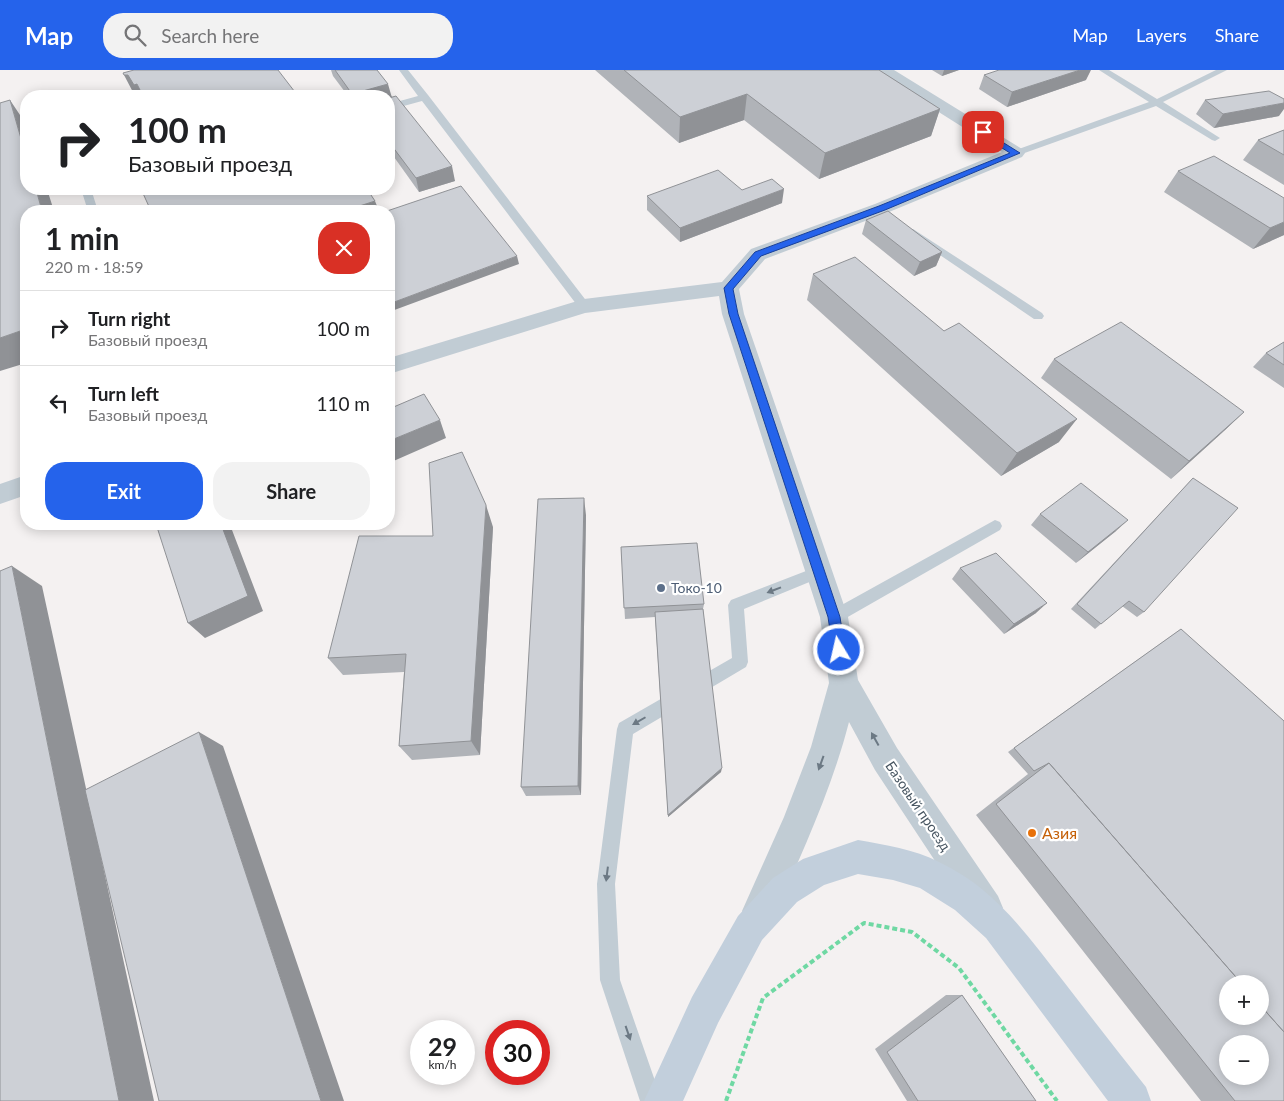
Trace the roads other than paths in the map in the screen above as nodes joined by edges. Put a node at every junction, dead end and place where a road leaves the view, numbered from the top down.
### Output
1 (403, 70) edge
2 (883, 70) edge
3 (1103, 70) edge
4 (1223, 70) edge
5 (425, 97) junction
6 (1157, 102) junction
7 (395, 105) edge
8 (1215, 138) dead end
9 (1016, 153) junction
10 (904, 226) edge
11 (728, 288) junction
12 (584, 306) junction
13 (1038, 316) dead end
14 (395, 364) edge
15 (20, 487) edge
16 (0, 494) edge
17 (995, 526) dead end
18 (819, 572) junction
19 (834, 617) junction
20 (844, 683) junction
21 (998, 926) junction
22 (750, 928) junction
23 (651, 1101) edge
24 (663, 1101) edge
25 (1132, 1101) edge

1 - 5 lane
2 - 9 street
3 - 6 lane
4 - 6 lane
5 - 7 lane
5 - 12 lane
6 - 8 lane
6 - 9 lane
9 - 11 street
10 - 13 lane
11 - 12 street
11 - 18 street, Базовый проезд
12 - 14 street
15 - 16 street
17 - 19 lane
18 - 19 street, Базовый проезд
18 -> 23 lane
19 - 20 street, Базовый проезд
21 -> 20 street, Базовый проезд
20 -> 22 street, Базовый проезд
21 - 22 street, Базовый проезд
21 - 25 street, Базовый проезд
22 - 24 street, Базовый проезд

